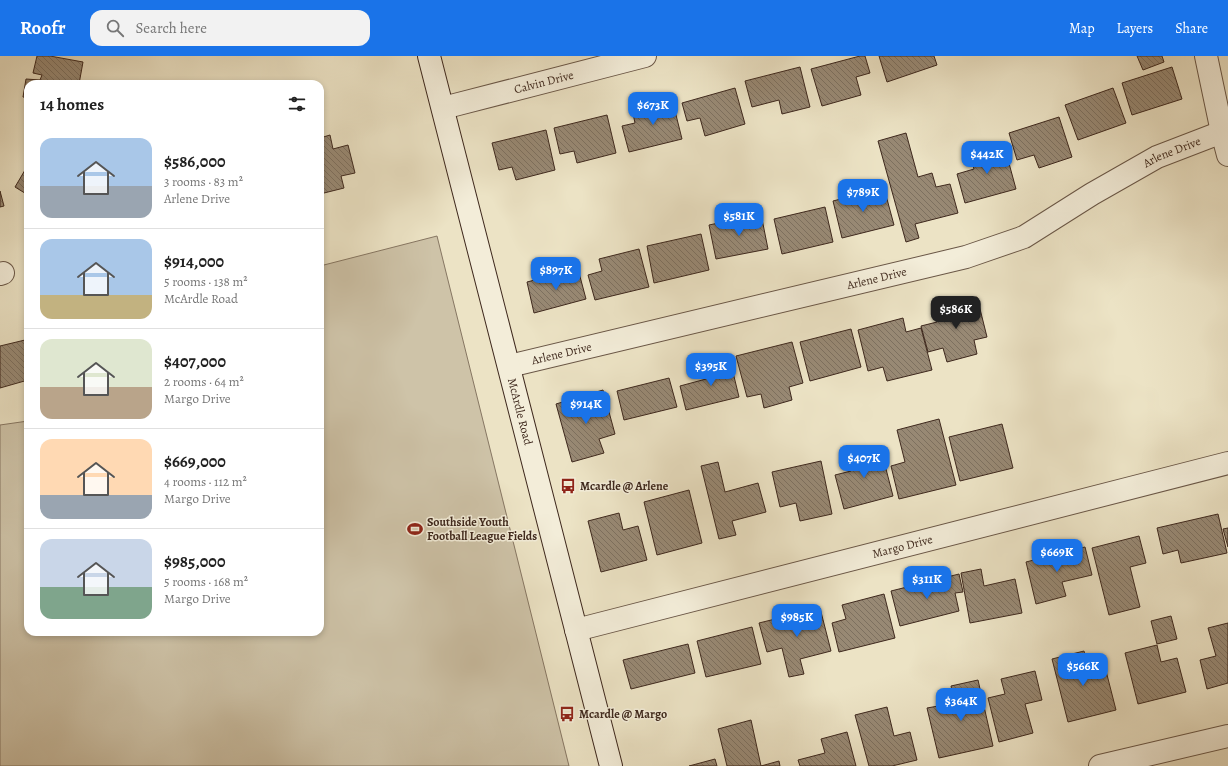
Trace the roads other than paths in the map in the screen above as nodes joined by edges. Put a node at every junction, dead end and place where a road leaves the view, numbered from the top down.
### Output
1 (430, 56) edge
2 (645, 56) edge
3 (1206, 56) edge
4 (443, 108) junction
5 (1222, 132) junction
6 (1228, 155) edge
7 (509, 366) junction
8 (1228, 463) edge
9 (576, 630) junction
10 (1228, 736) edge
11 (611, 766) edge
12 (1100, 766) edge

1 - 4 street, McArdle Road
2 - 4 street, Calvin Drive
3 - 5 street
4 - 7 street, McArdle Road
5 - 6 street
5 - 7 street, Arlene Drive
7 - 9 street, McArdle Road
8 - 9 street, Margo Drive
9 - 11 street, McArdle Road
10 - 12 street

